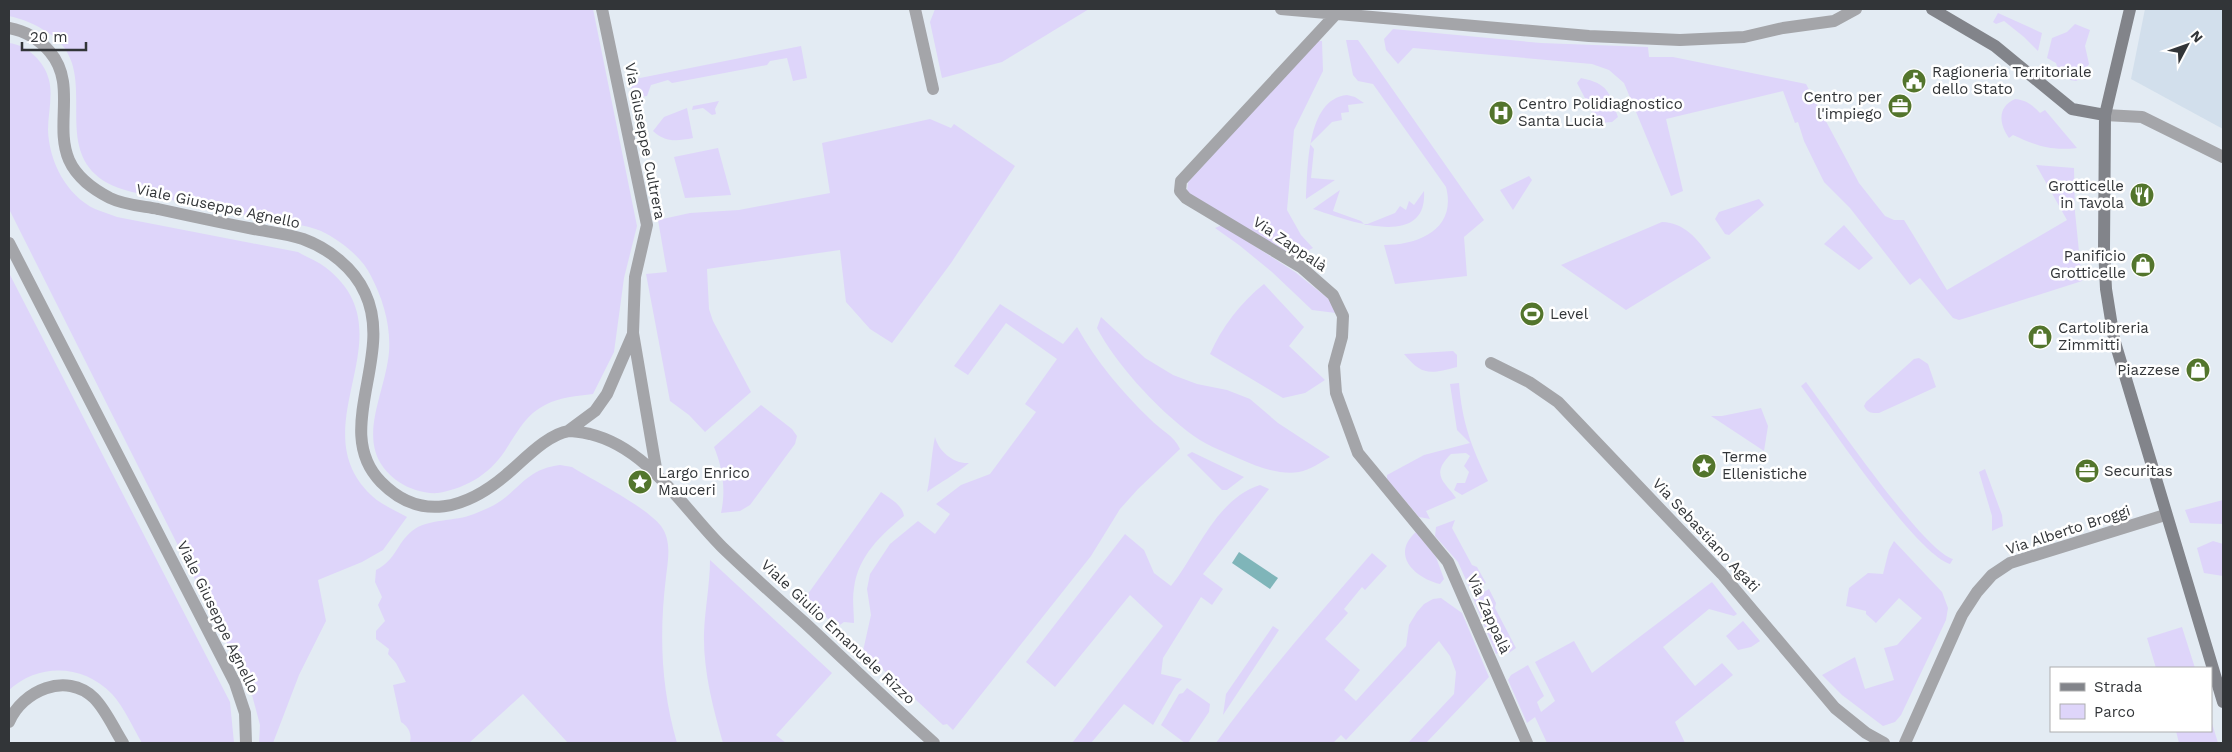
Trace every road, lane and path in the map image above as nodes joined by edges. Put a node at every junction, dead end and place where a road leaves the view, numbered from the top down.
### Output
1 (602, 9) edge
2 (916, 9) edge
3 (1280, 9) edge
4 (1856, 9) edge
5 (1932, 9) edge
6 (2130, 9) edge
7 (1336, 14) junction
8 (9, 28) edge
9 (933, 89) dead end
10 (2105, 115) junction
11 (2223, 157) edge
12 (9, 243) edge
13 (633, 333) junction
14 (1491, 363) dead end
15 (568, 431) junction
16 (657, 474) junction
17 (2165, 515) junction
18 (2222, 695) edge
19 (9, 722) edge
20 (123, 743) edge
21 (246, 743) edge
22 (934, 743) edge
23 (1528, 743) edge
24 (1884, 743) edge
25 (1905, 743) edge

1 - 13 street, Via Giuseppe Cultrera
2 - 9 street
3 - 7 street
4 - 7 street
5 - 10 main road
6 - 10 main road
7 - 23 street, Via Zappalà
8 - 15 street, Viale Giuseppe Agnello
10 - 11 street
10 - 17 main road
12 - 21 street, Viale Giuseppe Agnello
13 - 15 street, Viale Giuseppe Agnello
13 - 16 street, Via Giuseppe Cultrera
14 - 24 street, Via Sebastiano Agati
15 - 16 street, Viale Giulio Emanuele Rizzo
16 - 22 street, Viale Giulio Emanuele Rizzo
17 - 18 main road
17 - 25 street, Via Alberto Broggi
19 - 20 street

